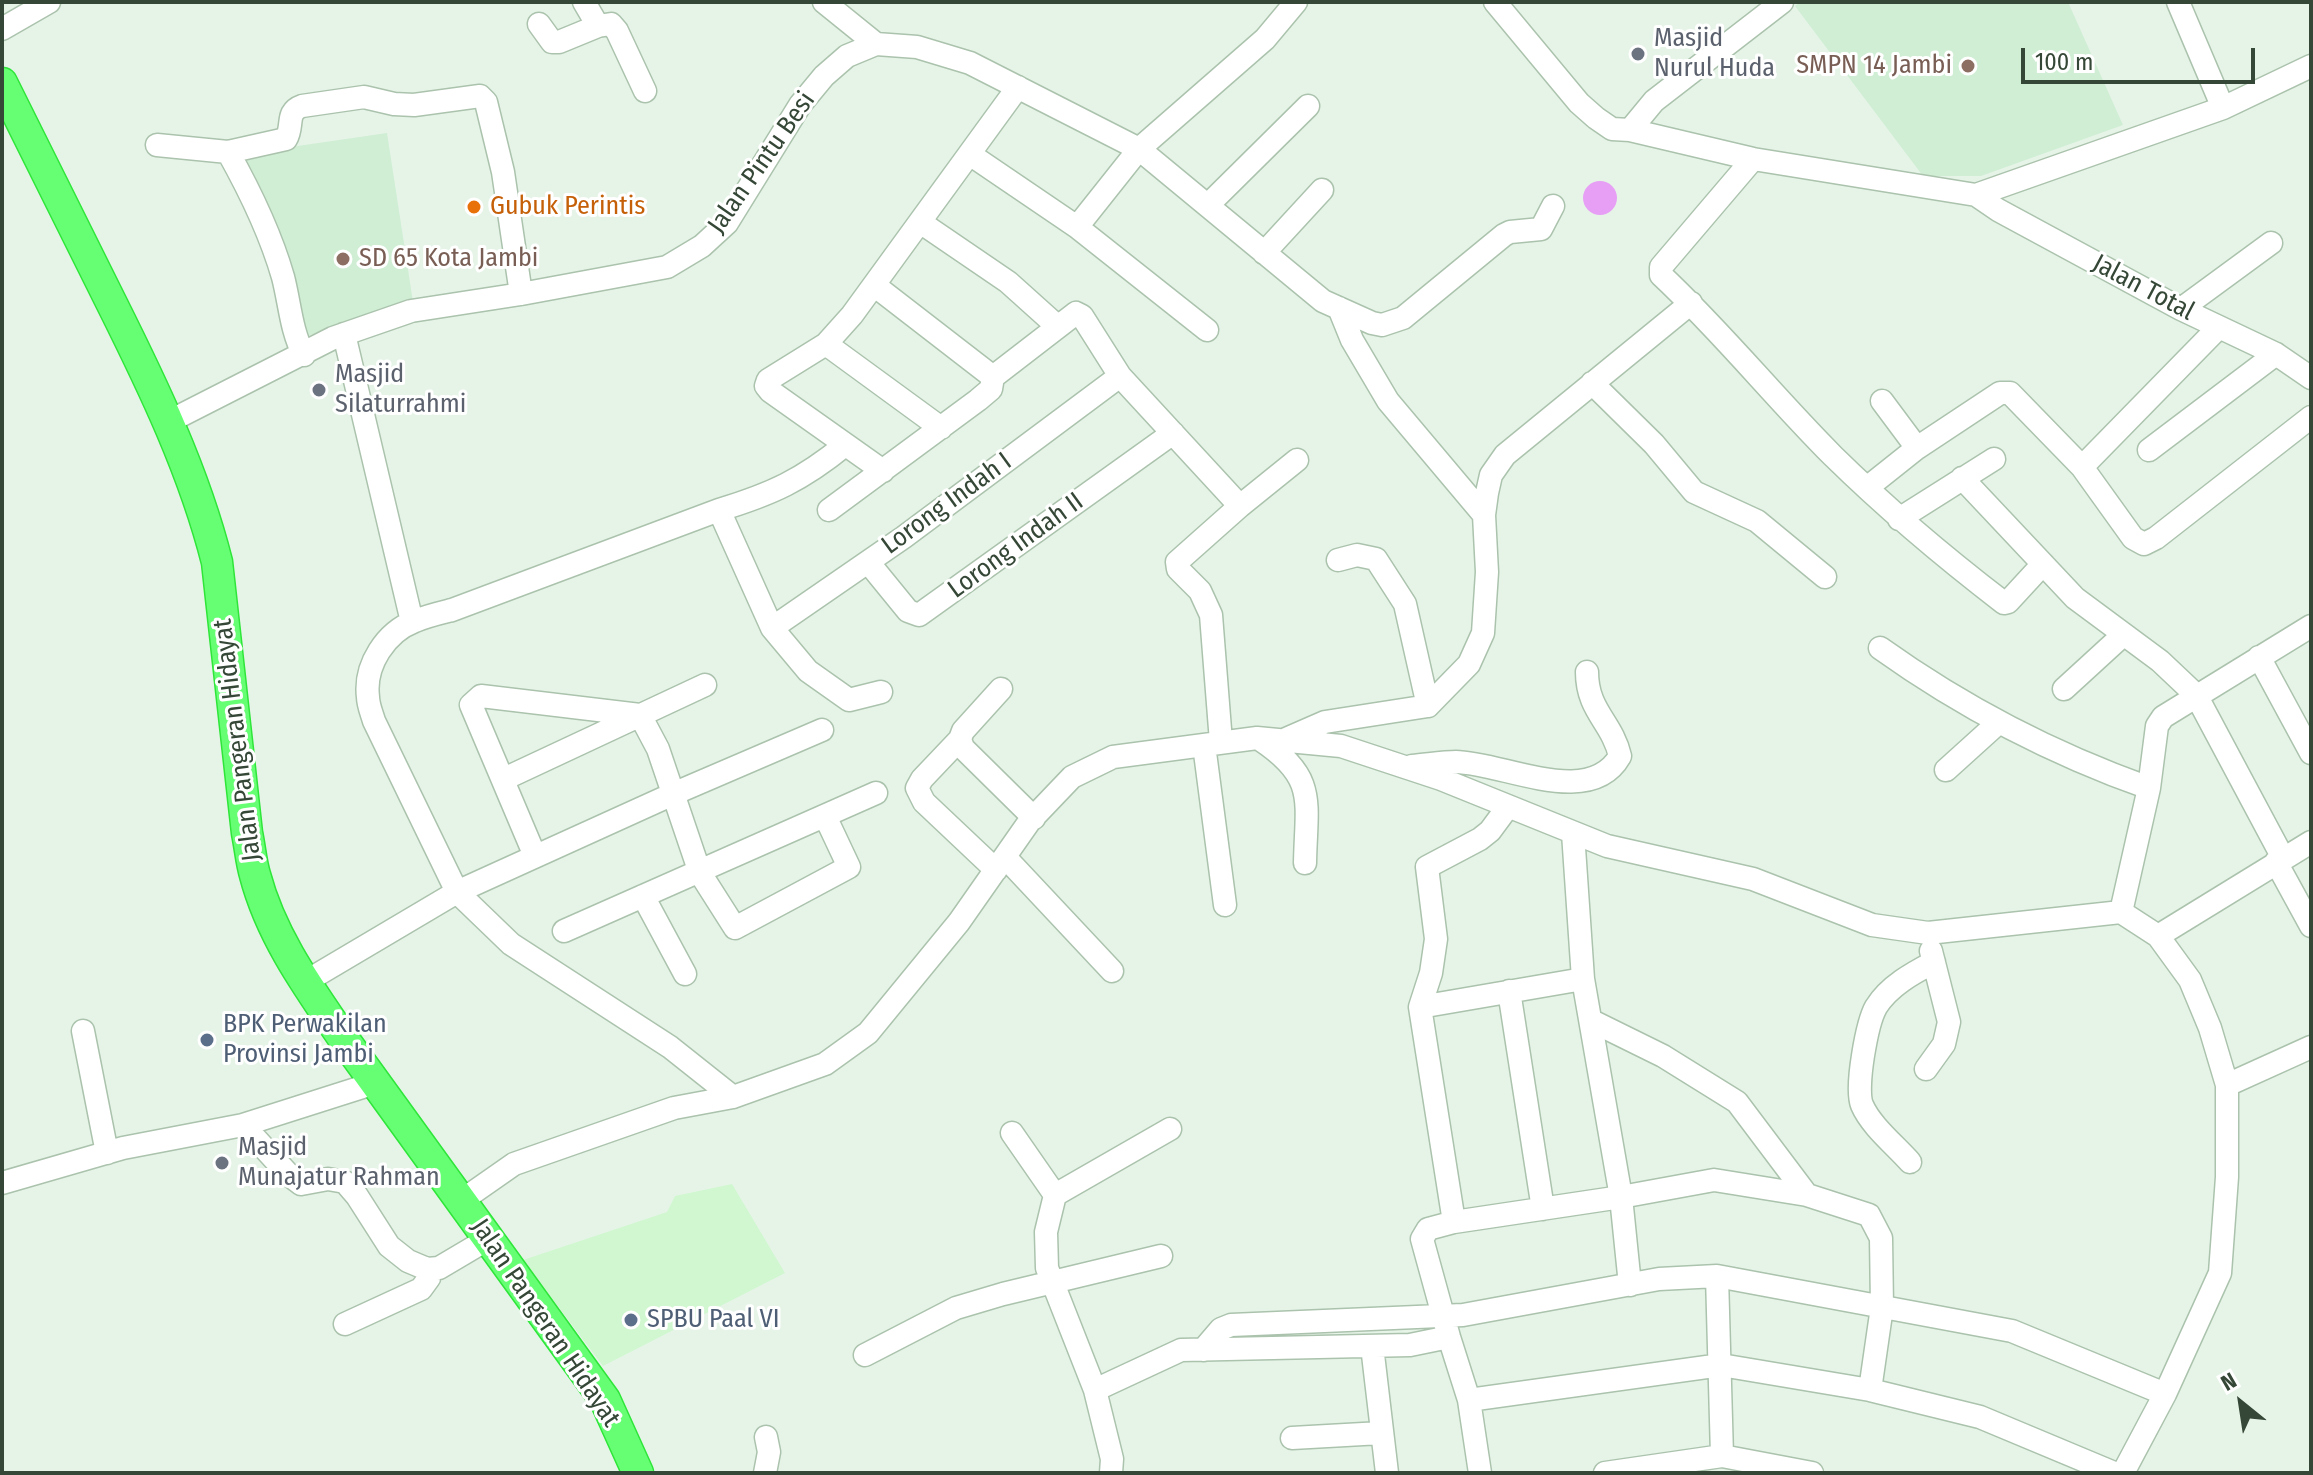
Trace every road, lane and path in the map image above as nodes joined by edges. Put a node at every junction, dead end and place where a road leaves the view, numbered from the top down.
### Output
1 (49, 2) edge
2 (584, 2) edge
3 (824, 2) edge
4 (1296, 2) edge
5 (1495, 2) edge
6 (1782, 2) edge
7 (2178, 2) edge
8 (539, 24) dead end
9 (598, 26) junction
10 (2, 29) edge
11 (876, 44) junction
12 (2311, 66) edge
13 (2, 83) edge
14 (1018, 87) junction
15 (645, 91) dead end
16 (1308, 106) dead end
17 (2223, 108) junction
18 (11, 126) edge
19 (1630, 130) junction
20 (157, 145) dead end
21 (1139, 149) junction
22 (228, 152) junction
23 (971, 155) junction
24 (1753, 159) junction
25 (1322, 190) dead end
26 (1976, 195) junction
27 (1208, 205) junction
28 (1553, 206) dead end
29 (920, 222) junction
30 (1077, 227) junction
31 (2271, 243) dead end
32 (1264, 253) junction
33 (874, 285) junction
34 (521, 294) junction
35 (1691, 303) junction
36 (1339, 308) junction
37 (2181, 309) junction
38 (1057, 326) junction
39 (2219, 327) junction
40 (1207, 330) dead end
41 (344, 334) junction
42 (826, 344) junction
43 (2276, 354) junction
44 (304, 355) junction
45 (1120, 376) junction
46 (993, 377) junction
47 (2311, 378) edge
48 (1592, 383) junction
49 (1882, 401) dead end
50 (2311, 417) edge
51 (168, 422) junction
52 (941, 428) junction
53 (1173, 433) junction
54 (845, 445) junction
55 (1917, 448) junction
56 (2149, 450) dead end
57 (1994, 459) dead end
58 (1297, 460) dead end
59 (2082, 467) junction
60 (883, 471) junction
61 (1962, 478) junction
62 (1868, 487) junction
63 (1240, 506) junction
64 (719, 510) junction
65 (829, 510) dead end
66 (1484, 515) junction
67 (1899, 519) junction
68 (1338, 560) dead end
69 (868, 562) junction
70 (2043, 564) junction
71 (1825, 577) dead end
72 (412, 622) junction
73 (2311, 626) edge
74 (772, 628) junction
75 (2123, 635) junction
76 (1880, 648) dead end
77 (2259, 657) junction
78 (1587, 672) dead end
79 (705, 685) dead end
80 (1001, 689) dead end
81 (2064, 689) dead end
82 (881, 692) dead end
83 (2196, 695) junction
84 (1428, 706) junction
85 (640, 715) junction
86 (1998, 723) junction
87 (822, 730) dead end
88 (1257, 738) junction
89 (960, 739) junction
90 (1283, 740) junction
91 (1212, 744) junction
92 (2311, 753) edge
93 (1403, 767) junction
94 (1946, 770) dead end
95 (504, 779) junction
96 (2149, 788) junction
97 (876, 793) dead end
98 (673, 794) junction
99 (1507, 808) junction
100 (825, 816) junction
101 (1034, 818) junction
102 (1573, 833) junction
103 (2311, 842) edge
104 (535, 856) junction
105 (2280, 860) junction
106 (1305, 863) dead end
107 (1000, 864) junction
108 (700, 873) junction
109 (457, 892) junction
110 (643, 896) junction
111 (1225, 905) dead end
112 (2121, 912) junction
113 (2311, 926) edge
114 (564, 931) dead end
115 (1928, 933) junction
116 (2158, 936) junction
117 (1934, 962) junction
118 (1112, 971) dead end
119 (685, 974) dead end
120 (1583, 979) junction
121 (305, 982) junction
122 (1509, 991) junction
123 (1420, 1007) junction
124 (1592, 1021) junction
125 (83, 1031) dead end
126 (2311, 1047) edge
127 (1926, 1069) dead end
128 (375, 1083) junction
129 (2227, 1085) junction
130 (733, 1097) junction
131 (243, 1125) junction
132 (1170, 1129) dead end
133 (1012, 1133) dead end
134 (107, 1153) junction
135 (1910, 1162) dead end
136 (2, 1183) edge
137 (1055, 1195) junction
138 (1807, 1195) junction
139 (1621, 1197) junction
140 (461, 1201) junction
141 (1543, 1209) junction
142 (1454, 1222) junction
143 (488, 1239) junction
144 (1161, 1256) dead end
145 (427, 1269) junction
146 (1717, 1276) junction
147 (1054, 1283) junction
148 (1630, 1285) junction
149 (1882, 1307) junction
150 (1442, 1315) junction
151 (345, 1324) dead end
152 (1449, 1337) junction
153 (1372, 1346) junction
154 (1203, 1350) junction
155 (865, 1355) dead end
156 (1721, 1365) junction
157 (1095, 1390) junction
158 (1870, 1390) junction
159 (2165, 1394) junction
160 (1469, 1400) junction
161 (1381, 1433) junction
162 (766, 1437) dead end
163 (1292, 1438) dead end
164 (1722, 1456) junction
165 (1753, 1468) edge
166 (1655, 1469) edge
167 (638, 1473) edge
168 (765, 1473) edge
169 (1111, 1473) edge
170 (1387, 1473) edge
171 (1480, 1473) edge
172 (1605, 1473) edge
173 (1812, 1473) edge
174 (2114, 1473) edge
175 (2123, 1473) edge

1 - 10 street
2 - 9 street
3 - 11 street
4 - 21 street
5 - 19 street
6 - 19 street
7 - 17 street
8 - 9 street
9 - 15 street
11 - 14 street
11 - 34 street, Jalan Pintu Besi
12 - 17 street
13 - 18 highway, Jalan Pangeran Hidayat
14 - 21 street
14 - 23 street
16 - 27 street
17 - 26 street
18 - 51 highway, Jalan Pangeran Hidayat
19 - 24 street
20 - 22 street
21 - 27 street
21 - 30 street
22 - 34 street
22 - 44 street
23 - 29 street
23 - 30 street
24 - 26 street
24 - 35 street
25 - 32 street
26 - 37 street, Jalan Total
27 - 32 street
28 - 36 street
29 - 33 street
29 - 38 street
30 - 40 street
31 - 37 street
32 - 36 street
33 - 42 street
33 - 46 street
34 - 41 street, Jalan Pintu Besi
35 - 48 street
35 - 62 street
36 - 66 street
37 - 39 street, Jalan Total
38 - 45 street
38 - 46 street
39 - 43 street, Jalan Total
39 - 59 street
41 - 44 street, Jalan Pintu Besi
41 - 72 street
42 - 52 street
42 - 54 street
43 - 47 street, Jalan Total
43 - 56 street
44 - 51 street, Jalan Pintu Besi
45 - 53 street
45 - 69 street, Lorong Indah I
46 - 52 street
48 - 66 street
48 - 71 street
49 - 55 street
50 - 59 street
51 - 121 highway, Jalan Pangeran Hidayat
52 - 60 street
53 - 63 street
53 - 69 street, Lorong Indah II
54 - 60 street
54 - 64 street
55 - 59 street
55 - 62 street
57 - 61 street
58 - 63 street
60 - 65 street
61 - 67 street
61 - 70 street
62 - 67 street
63 - 91 street
64 - 72 street
64 - 74 street
66 - 84 street
67 - 70 street
68 - 84 street
69 - 74 street, Lorong Indah I
70 - 75 street
72 - 109 street
73 - 77 street
74 - 82 street
75 - 81 street
75 - 83 street
76 - 86 street
77 - 83 street
77 - 92 street
78 - 93 street
79 - 85 street
80 - 89 street
83 - 96 street
83 - 105 street
84 - 90 street
85 - 95 street
85 - 95 street
85 - 98 street
86 - 94 street
86 - 96 street
87 - 98 street
88 - 90 street
88 - 91 street
88 - 106 street
89 - 101 street
89 - 107 street
90 - 93 street
91 - 101 street
91 - 111 street
93 - 99 street
95 - 104 street
96 - 112 street
97 - 100 street
98 - 104 street
98 - 108 street
99 - 102 street
99 - 123 street
100 - 108 street
100 - 108 street
101 - 107 street
102 - 115 street
102 - 120 street
103 - 105 street
104 - 109 street
105 - 113 street
105 - 116 street
107 - 118 street
107 - 130 street
108 - 110 street
109 - 121 street
109 - 130 street
110 - 114 street
110 - 119 street
112 - 115 street
112 - 116 street
115 - 117 street
116 - 129 street
117 - 127 street
117 - 135 street
120 - 122 street
120 - 124 street
121 - 128 highway, Jalan Pangeran Hidayat
122 - 123 street
122 - 141 street
123 - 142 street
124 - 138 street
124 - 139 street
125 - 134 street
126 - 129 street
128 - 131 street
128 - 140 highway, Jalan Pangeran Hidayat
129 - 159 street
130 - 140 street
131 - 134 street
131 - 145 street
132 - 137 street
133 - 137 street
134 - 136 street
137 - 147 street
138 - 139 street
138 - 149 street
139 - 141 street
139 - 148 street
140 - 143 highway, Jalan Pangeran Hidayat
141 - 142 street
142 - 150 street
143 - 145 street
143 - 167 highway, Jalan Pangeran Hidayat
144 - 147 street
145 - 151 street
146 - 148 street
146 - 149 street
146 - 156 street
147 - 155 street
147 - 157 street
148 - 150 street
149 - 158 street
149 - 159 street
150 - 152 street
150 - 154 street
152 - 153 street
152 - 160 street
153 - 154 street
153 - 161 street
154 - 157 street
156 - 158 street
156 - 160 street
156 - 164 street
157 - 169 street
158 - 174 street
159 - 175 street
160 - 171 street
161 - 163 street
161 - 170 street
162 - 168 street
164 - 165 street
164 - 166 street
165 - 173 street
166 - 172 street

